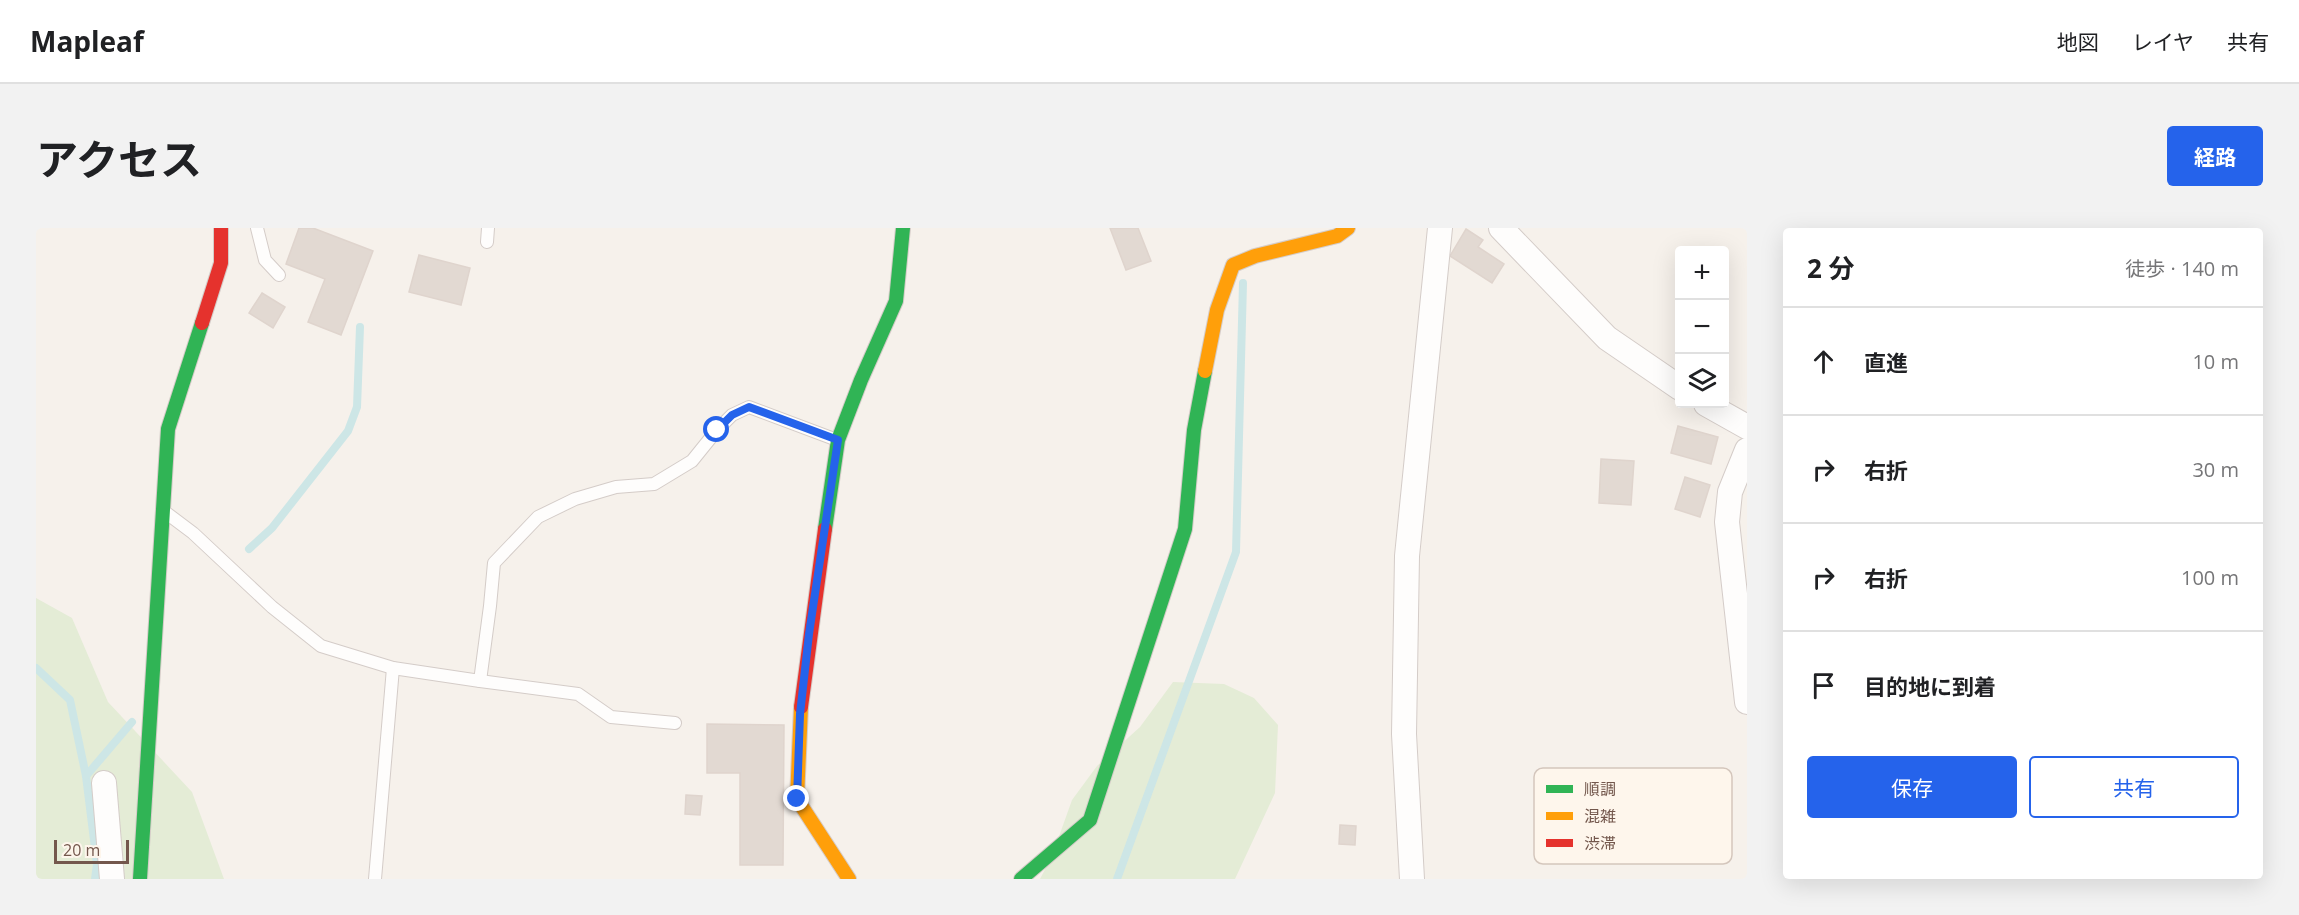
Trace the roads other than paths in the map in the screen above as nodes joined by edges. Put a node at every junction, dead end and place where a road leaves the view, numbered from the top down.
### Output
1 (221, 228) edge
2 (257, 228) edge
3 (488, 228) edge
4 (903, 228) edge
5 (1348, 228) edge
6 (1440, 228) edge
7 (1501, 228) edge
8 (487, 242) dead end
9 (279, 275) dead end
10 (1675, 385) edge
11 (1713, 408) edge
12 (1747, 427) edge
13 (838, 440) junction
14 (1747, 450) edge
15 (163, 510) junction
16 (393, 668) junction
17 (480, 681) junction
18 (1747, 702) edge
19 (675, 723) dead end
20 (104, 783) dead end
21 (112, 879) edge
22 (140, 879) edge
23 (375, 879) edge
24 (849, 879) edge
25 (1021, 879) edge
26 (1412, 879) edge

1 - 15 street
2 - 9 lane
3 - 8 lane
4 - 13 street
5 - 25 street
6 - 26 street
7 - 10 street
11 - 12 street
13 - 17 lane
13 - 24 street
14 - 18 street
15 - 16 lane
15 - 22 street
16 - 17 lane
16 - 23 lane
17 - 19 lane
20 - 21 street

